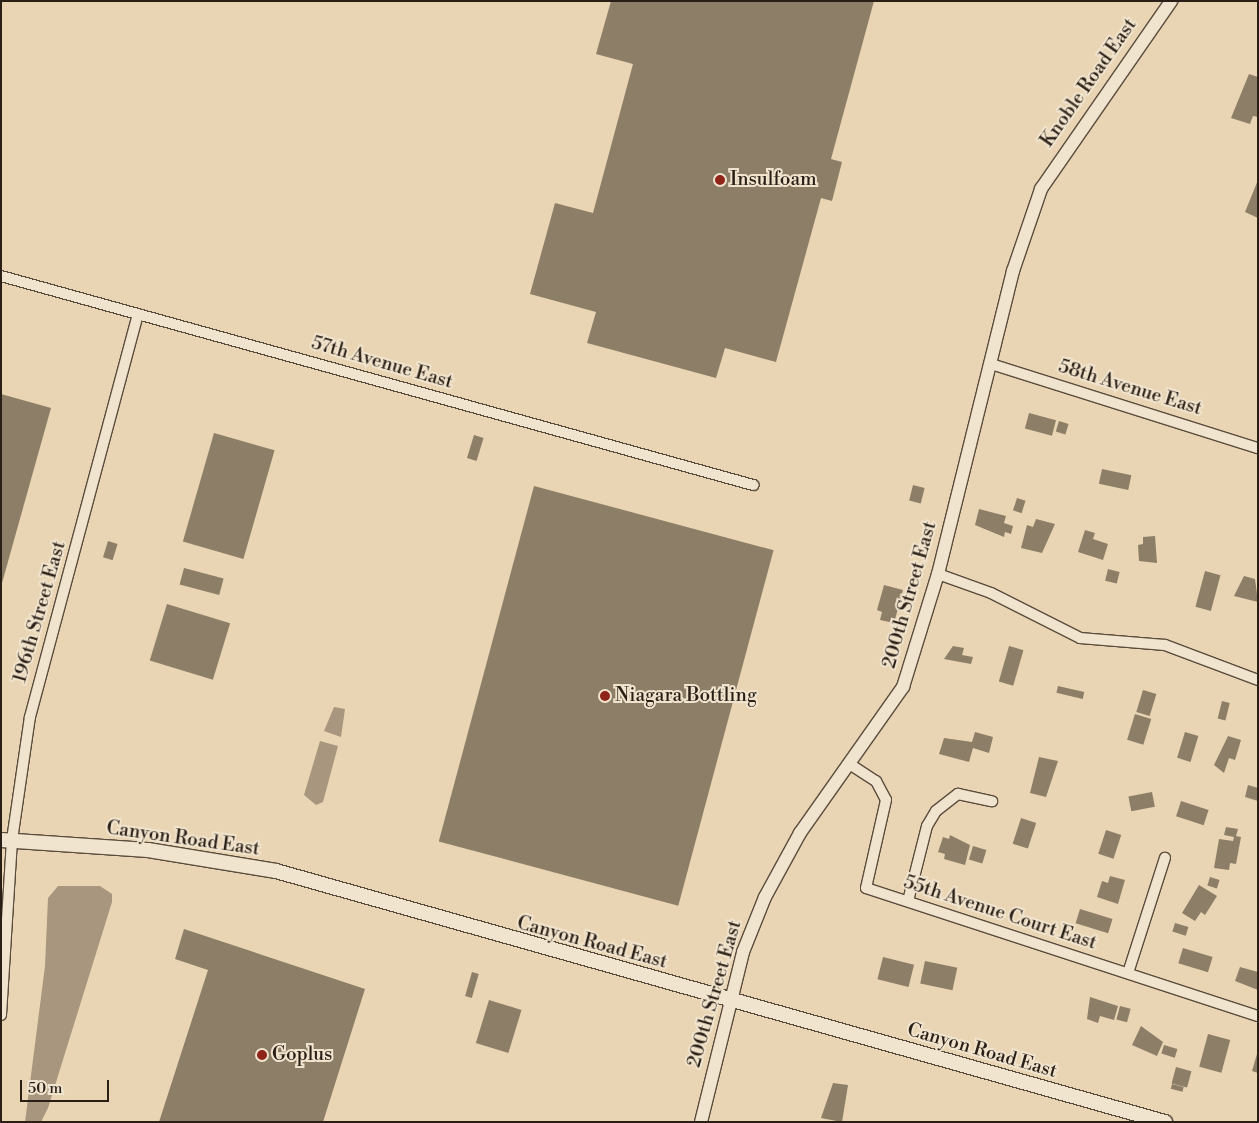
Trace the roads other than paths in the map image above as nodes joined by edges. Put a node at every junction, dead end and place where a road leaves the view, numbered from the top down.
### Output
1 (1171, 1) edge
2 (1041, 189) joint
3 (1, 276) edge
4 (138, 314) junction
5 (991, 364) junction
6 (1258, 448) edge
7 (753, 485) dead end
8 (938, 574) junction
9 (1258, 680) edge
10 (851, 765) junction
11 (992, 801) dead end
12 (7, 840) edge
13 (1165, 858) dead end
14 (908, 901) junction
15 (1128, 973) junction
16 (730, 1000) junction
17 (1, 1014) edge
18 (1258, 1016) edge
19 (701, 1122) edge
20 (1165, 1122) edge

1 - 2 street, Knoble Road East
2 - 5 street, 200th Street East
3 - 4 street, 57th Avenue East
4 - 7 street, 57th Avenue East
4 - 12 street, 196th Street East
5 - 6 street, 58th Avenue East
5 - 8 street, 200th Street East
8 - 9 street
8 - 10 street, 200th Street East
10 - 14 street, 55th Avenue Court East
10 - 16 street, 200th Street East
11 - 14 street
12 - 16 main road, Canyon Road East
12 - 17 street, 196th Street East
13 - 15 street
14 - 15 street, 55th Avenue Court East
15 - 18 street, 55th Avenue Court East
16 - 19 street, 200th Street East
16 - 20 main road, Canyon Road East

